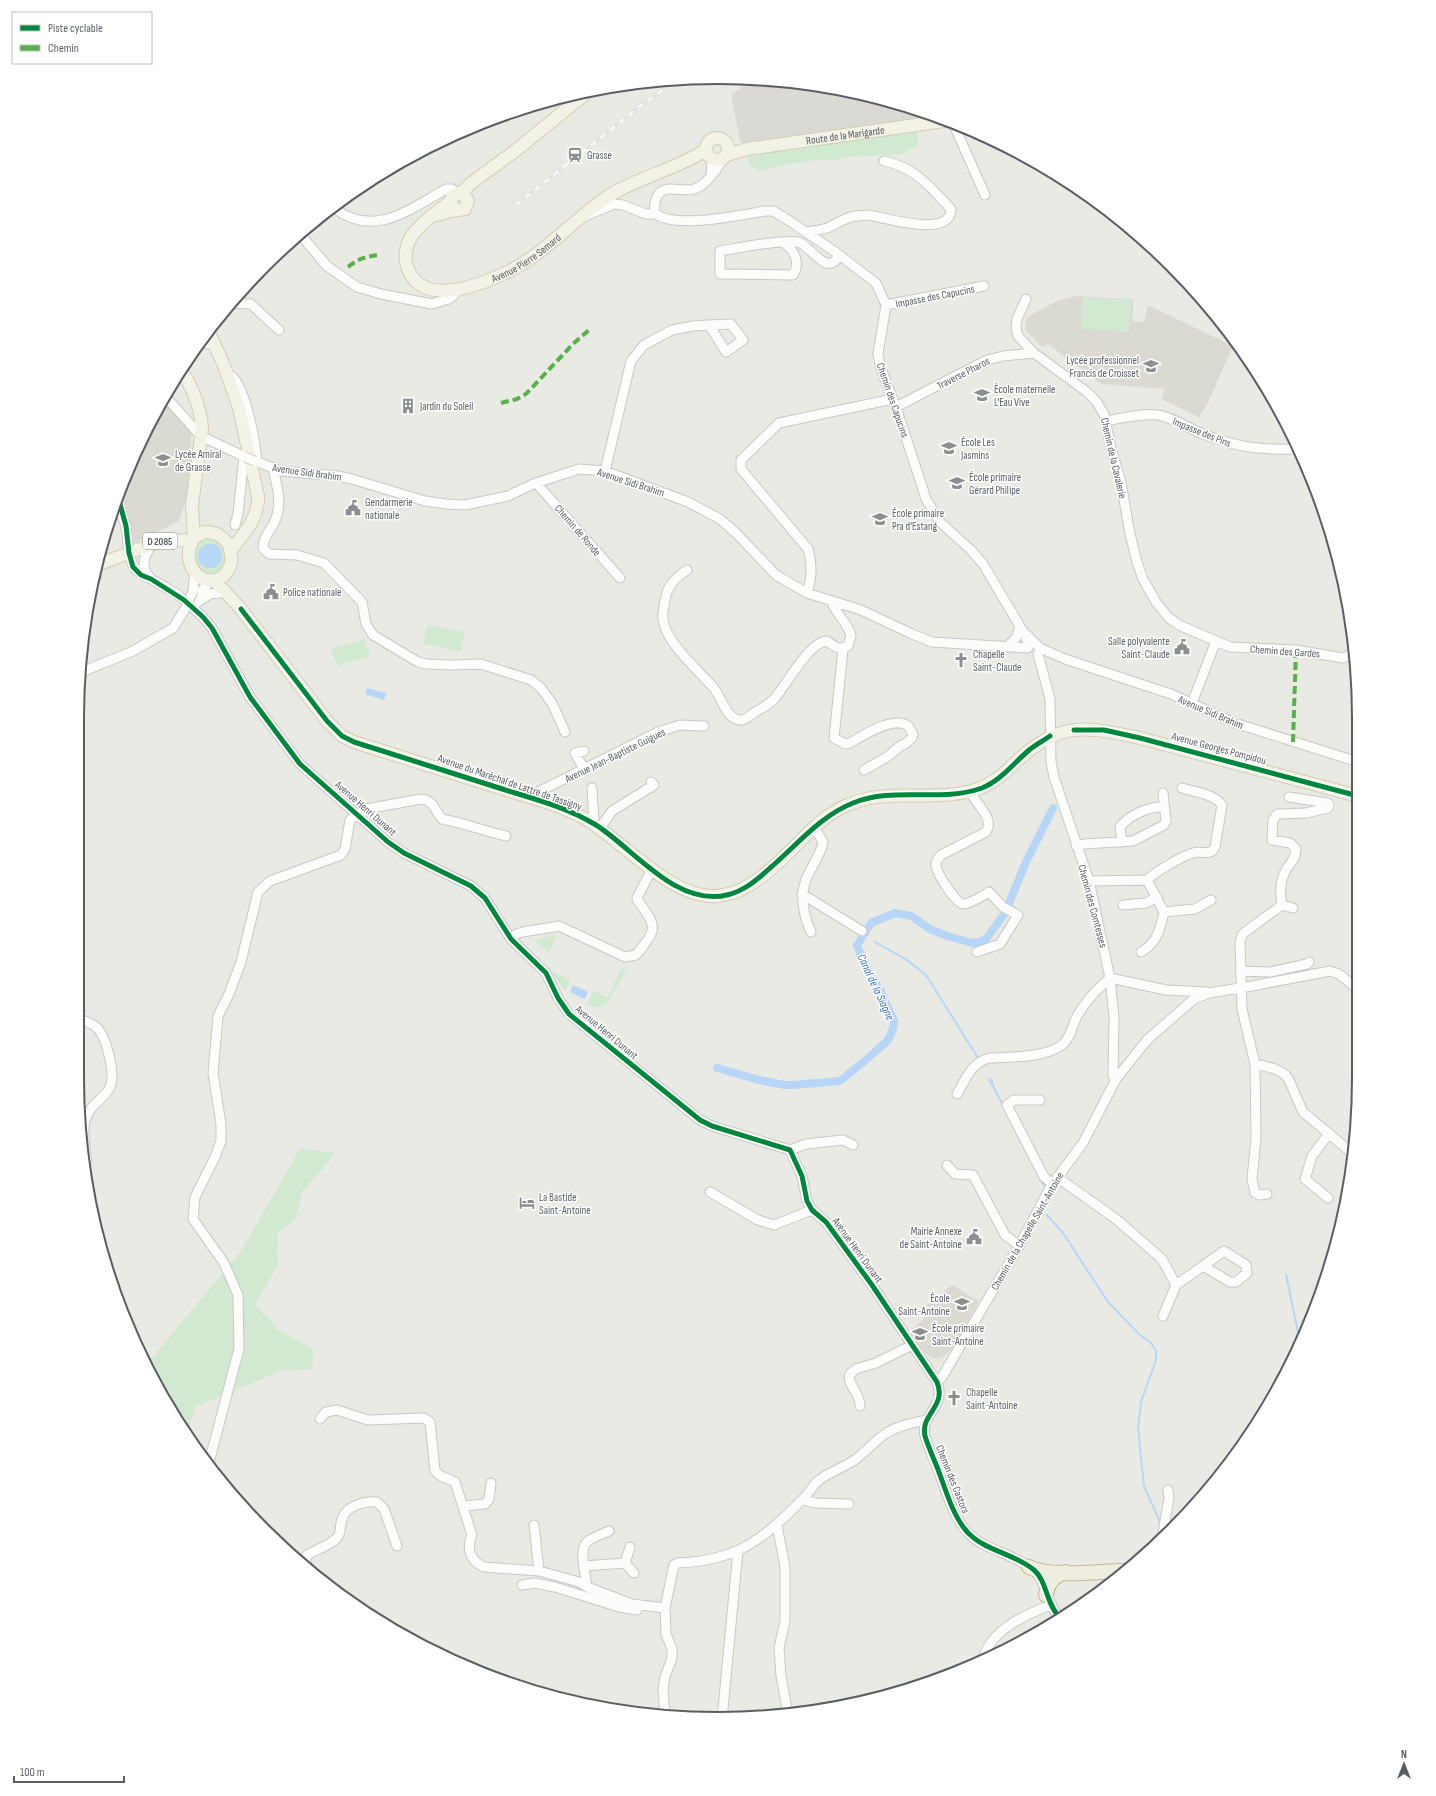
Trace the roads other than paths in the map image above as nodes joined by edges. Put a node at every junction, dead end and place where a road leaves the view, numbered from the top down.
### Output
1 (577, 100) edge
2 (934, 122) edge
3 (956, 130) edge
4 (717, 154) junction
5 (692, 158) joint
6 (884, 161) dead end
7 (985, 195) dead end
8 (457, 199) junction
9 (338, 211) edge
10 (656, 214) junction
11 (582, 216) junction
12 (806, 232) junction
13 (303, 238) edge
14 (783, 242) junction
15 (839, 255) junction
16 (984, 286) dead end
17 (455, 290) junction
18 (1026, 300) dead end
19 (238, 303) edge
20 (886, 305) junction
21 (709, 325) dead end
22 (279, 330) dead end
23 (209, 339) edge
24 (1034, 353) junction
25 (185, 376) edge
26 (228, 376) junction
27 (169, 401) edge
28 (894, 403) junction
29 (1106, 421) junction
30 (201, 436) junction
31 (1292, 449) edge
32 (243, 458) junction
33 (256, 462) junction
34 (273, 469) junction
35 (605, 471) junction
36 (536, 483) junction
37 (121, 512) dead end
38 (192, 512) junction
39 (240, 527) junction
40 (210, 532) junction
41 (222, 536) junction
42 (193, 539) junction
43 (230, 551) junction
44 (148, 552) junction
45 (129, 555) junction
46 (189, 556) junction
47 (104, 563) edge
48 (228, 570) junction
49 (687, 570) dead end
50 (195, 572) junction
51 (620, 578) dead end
52 (151, 579) junction
53 (212, 580) junction
54 (227, 592) junction
55 (806, 592) junction
56 (199, 594) junction
57 (831, 601) junction
58 (846, 606) junction
59 (241, 609) junction
60 (843, 620) junction
61 (1174, 622) joint
62 (173, 628) junction
63 (1022, 630) junction
64 (1216, 640) junction
65 (1009, 646) junction
66 (843, 649) junction
67 (1034, 650) junction
68 (1349, 655) edge
69 (1050, 656) junction
70 (1065, 659) junction
71 (86, 670) edge
72 (1048, 688) junction
73 (1192, 703) junction
74 (704, 726) dead end
75 (565, 732) dead end
76 (1050, 736) junction
77 (584, 752) dead end
78 (1352, 760) edge
79 (584, 769) junction
80 (864, 770) dead end
81 (651, 782) dead end
82 (592, 788) dead end
83 (1182, 788) dead end
84 (970, 791) junction
85 (1163, 793) dead end
86 (1352, 794) edge
87 (528, 797) junction
88 (1289, 797) dead end
89 (1164, 807) junction
90 (358, 814) junction
91 (597, 826) junction
92 (815, 828) junction
93 (506, 836) dead end
94 (1122, 842) junction
95 (1076, 846) junction
96 (652, 869) junction
97 (1147, 880) junction
98 (1089, 881) junction
99 (802, 894) junction
100 (1157, 897) junction
101 (1211, 900) dead end
102 (1123, 905) dead end
103 (1282, 905) junction
104 (1293, 908) dead end
105 (1164, 912) junction
106 (862, 931) dead end
107 (811, 932) dead end
108 (511, 939) junction
109 (977, 952) dead end
110 (1141, 952) dead end
111 (1309, 962) dead end
112 (1240, 971) junction
113 (1110, 978) junction
114 (1352, 984) edge
115 (1241, 988) junction
116 (1209, 993) junction
117 (84, 1020) edge
118 (1255, 1064) junction
119 (1116, 1080) junction
120 (957, 1094) dead end
121 (1040, 1100) dead end
122 (85, 1120) edge
123 (1328, 1135) junction
124 (853, 1145) dead end
125 (790, 1150) junction
126 (1348, 1150) edge
127 (947, 1166) dead end
128 (1055, 1180) junction
129 (710, 1192) dead end
130 (1267, 1194) dead end
131 (1328, 1198) dead end
132 (812, 1210) junction
133 (1019, 1246) junction
134 (1203, 1266) dead end
135 (1176, 1285) junction
136 (1163, 1316) dead end
137 (912, 1345) junction
138 (937, 1382) junction
139 (860, 1406) dead end
140 (320, 1419) dead end
141 (926, 1420) junction
142 (210, 1457) edge
143 (492, 1483) dead end
144 (1168, 1490) dead end
145 (803, 1500) junction
146 (849, 1504) dead end
147 (463, 1506) junction
148 (534, 1525) dead end
149 (776, 1525) junction
150 (1164, 1528) edge
151 (610, 1531) dead end
152 (397, 1546) dead end
153 (630, 1547) dead end
154 (738, 1551) junction
155 (305, 1559) edge
156 (625, 1562) junction
157 (584, 1566) junction
158 (1029, 1567) junction
159 (539, 1571) junction
160 (1116, 1571) edge
161 (1064, 1572) junction
162 (634, 1573) dead end
163 (522, 1585) dead end
164 (587, 1587) junction
165 (1048, 1600) junction
166 (665, 1611) junction
167 (1057, 1613) edge
168 (986, 1652) edge
169 (787, 1708) edge
170 (665, 1710) edge
171 (723, 1712) edge

1 - 8 main road, Avenue Pierre Semard
2 - 4 main road, Route de la Marigarde
3 - 7 street
4 - 5 main road, Route de la Marigarde
4 - 10 street
5 - 11 main road, Avenue Pierre Semard
6 - 12 street
8 - 9 street
8 - 17 main road, Avenue Pierre Semard
10 - 11 street
10 - 12 street
11 - 17 main road, Avenue Pierre Semard
12 - 15 street
13 - 17 street
14 - 14 street
14 - 15 street
15 - 20 street
16 - 20 street, Impasse des Capucins
18 - 24 street, Chemin de la Cavalerie
19 - 22 street
20 - 28 street, Chemin des Capucins
21 - 35 street
23 - 26 main road
24 - 28 street, Traverse Pharos
24 - 29 street, Chemin de la Cavalerie
25 - 30 main road
26 - 33 street
26 - 39 main road
27 - 30 street
28 - 55 street, Traverse Pharos
28 - 63 street, Chemin des Capucins
29 - 31 street, Impasse des Pins
29 - 61 street, Chemin de la Cavalerie
30 - 32 street, Avenue Sidi Brahim
30 - 38 main road
32 - 33 street, Avenue Sidi Brahim, bridge
32 - 39 street
33 - 34 street, Avenue Sidi Brahim
34 - 36 street, Avenue Sidi Brahim
34 - 75 street
35 - 36 street, Avenue Sidi Brahim
35 - 55 street, Avenue Sidi Brahim
36 - 51 street, Chemin de Ronde
37 - 45 street
38 - 40 main road
38 - 42 main road
39 - 41 main road
39 - 43 main road
40 - 41 main road
40 - 42 main road
41 - 43 main road
42 - 45 main road, D 2085
42 - 46 main road
43 - 48 main road
44 - 45 main road, D 2085
44 - 46 main road, D 2085
44 - 52 street
45 - 47 main road, D 2085
45 - 52 street, Avenue Henri Dunant
46 - 50 main road
48 - 53 main road
48 - 59 main road, Avenue du Maréchal de Lattre de Tassigny
49 - 66 street
50 - 53 main road
50 - 56 street
52 - 90 street, Avenue Henri Dunant
53 - 54 main road, Avenue du Maréchal de Lattre de Tassigny
53 - 56 street
54 - 56 street
54 - 59 main road, Avenue du Maréchal de Lattre de Tassigny
55 - 57 street, Avenue Sidi Brahim
56 - 62 street, bridge
56 - 62 street, bridge
57 - 58 street, Avenue Sidi Brahim
57 - 60 street
58 - 60 street
58 - 65 street, Avenue Sidi Brahim
59 - 87 main road, Avenue du Maréchal de Lattre de Tassigny
60 - 66 street
61 - 64 street, Chemin des Gardes
62 - 71 street
63 - 65 street
63 - 67 street, Chemin des Capucins
64 - 68 street, Chemin des Gardes
64 - 73 street
65 - 67 street, Avenue Sidi Brahim
66 - 80 street
67 - 69 street, Avenue Sidi Brahim
67 - 70 street, Avenue Sidi Brahim
67 - 72 street, Chemin des Capucins
69 - 70 street, Avenue Sidi Brahim
69 - 72 street
70 - 73 street, Avenue Sidi Brahim
72 - 76 street, Chemin des Capucins
73 - 78 street, Avenue Sidi Brahim
74 - 79 street, Avenue Jean-Baptiste Guigues
76 - 84 main road, Avenue du Maréchal de Lattre de Tassigny
76 - 86 main road, Avenue Georges Pompidou
76 - 95 street, Chemin des Comtesses
77 - 79 street
79 - 87 street, Avenue Jean-Baptiste Guigues
81 - 91 street
82 - 91 street
83 - 97 street
84 - 92 main road, Avenue du Maréchal de Lattre de Tassigny
84 - 109 street
85 - 89 street
87 - 91 main road, Avenue du Maréchal de Lattre de Tassigny
88 - 103 street
89 - 94 street
89 - 94 street
90 - 93 street
90 - 108 street, Avenue Henri Dunant
90 - 142 street
91 - 96 main road, Avenue du Maréchal de Lattre de Tassigny
92 - 96 main road, Avenue du Maréchal de Lattre de Tassigny
92 - 99 street
94 - 95 street
95 - 98 street, Chemin des Comtesses
96 - 108 street
97 - 98 street
97 - 100 street
98 - 113 street, Chemin des Comtesses
99 - 106 street
99 - 107 street
100 - 102 street
100 - 105 street
101 - 105 street
103 - 104 street
103 - 112 street
105 - 110 street
108 - 125 street, Avenue Henri Dunant
111 - 112 street
112 - 115 street
113 - 116 street
113 - 119 street, Chemin des Comtesses
113 - 120 street
114 - 115 street, Chemin de la Chapelle Saint-Antoine
115 - 116 street, Chemin de la Chapelle Saint-Antoine
115 - 118 street
116 - 119 street, Chemin de la Chapelle Saint-Antoine
117 - 122 street
118 - 123 street
118 - 130 street
119 - 128 street, Chemin de la Chapelle Saint-Antoine
121 - 128 street
123 - 126 street
123 - 131 street
124 - 125 street
125 - 132 street, Avenue Henri Dunant
127 - 133 street
128 - 133 street, Chemin de la Chapelle Saint-Antoine
128 - 135 street
129 - 132 street
132 - 137 street, Avenue Henri Dunant
133 - 138 street, Chemin de la Chapelle Saint-Antoine
134 - 135 street
135 - 136 street
137 - 138 street, Avenue Henri Dunant
137 - 139 street
138 - 141 street
140 - 147 street
141 - 145 street
141 - 158 street, Chemin des Castors
143 - 147 street
144 - 150 street
145 - 146 street
145 - 149 street
147 - 159 street
148 - 159 street
149 - 154 street
149 - 169 street
151 - 157 street
152 - 155 street
153 - 156 street
154 - 166 street
154 - 171 street
156 - 157 street
156 - 162 street
157 - 164 street
158 - 161 highway
158 - 165 street, Chemin des Castors
159 - 164 street
160 - 161 highway
161 - 165 highway
163 - 166 street
164 - 166 street
165 - 167 street, Chemin des Castors
165 - 168 street
166 - 170 street

